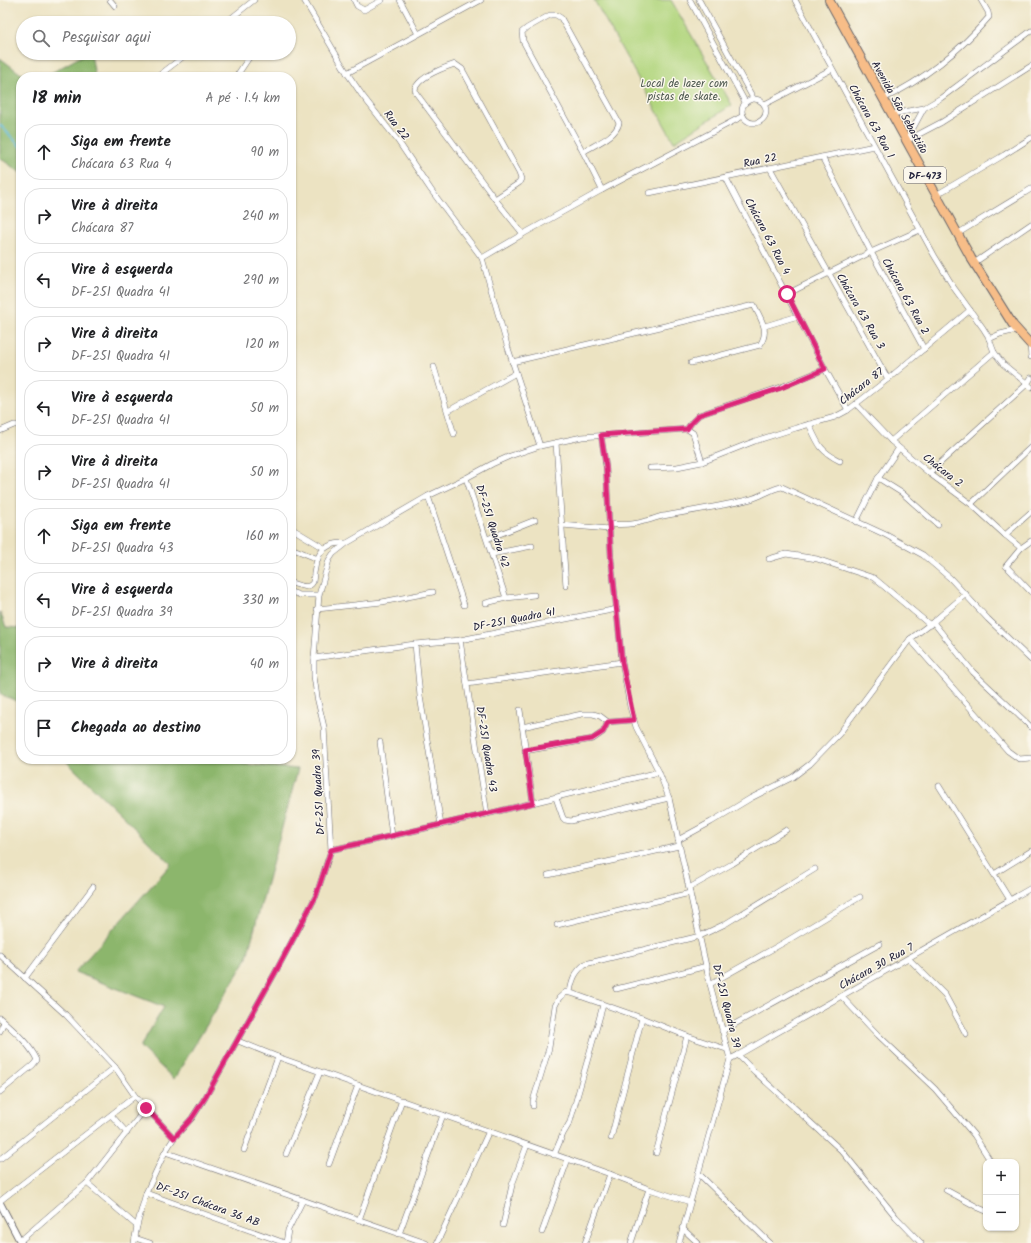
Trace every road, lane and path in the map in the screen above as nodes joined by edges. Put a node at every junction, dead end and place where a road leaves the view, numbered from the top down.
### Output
1 (110, 0) edge
2 (254, 0) edge
3 (304, 0) edge
4 (354, 0) edge
5 (382, 0) edge
6 (400, 0) edge
7 (481, 0) edge
8 (690, 0) edge
9 (699, 0) edge
10 (795, 0) edge
11 (829, 0) edge
12 (981, 0) edge
13 (115, 6) dead end
14 (234, 16) edge
15 (1031, 31) edge
16 (418, 34) junction
17 (179, 60) edge
18 (246, 60) edge
19 (1031, 66) edge
20 (832, 69) junction
21 (163, 72) edge
22 (239, 72) edge
23 (347, 73) junction
24 (753, 98) junction
25 (883, 100) junction
26 (745, 102) junction
27 (765, 104) junction
28 (924, 108) junction
29 (892, 114) junction
30 (743, 116) junction
31 (1031, 138) edge
32 (906, 141) junction
33 (874, 146) junction
34 (583, 152) junction
35 (822, 157) junction
36 (770, 168) junction
37 (726, 178) junction
38 (1031, 189) edge
39 (602, 190) junction
40 (649, 193) dead end
41 (936, 195) junction
42 (495, 199) junction
43 (1031, 224) edge
44 (920, 230) junction
45 (523, 234) junction
46 (957, 234) junction
47 (870, 252) junction
48 (482, 258) junction
49 (974, 263) junction
50 (828, 273) junction
51 (787, 294) junction
52 (970, 310) junction
53 (798, 316) junction
54 (765, 326) junction
55 (1017, 330) junction
56 (989, 339) junction
57 (1031, 344) edge
58 (924, 349) junction
59 (994, 352) junction
60 (1031, 358) edge
61 (512, 362) junction
62 (691, 363) dead end
63 (434, 367) dead end
64 (825, 369) junction
65 (516, 373) junction
66 (1031, 378) edge
67 (888, 379) junction
68 (1029, 386) edge
69 (856, 404) junction
70 (848, 410) junction
71 (448, 411) junction
72 (809, 424) junction
73 (16, 425) edge
74 (687, 429) junction
75 (0, 431) edge
76 (454, 434) dead end
77 (601, 435) junction
78 (892, 441) junction
79 (556, 443) junction
80 (540, 446) junction
81 (1031, 447) edge
82 (899, 448) junction
83 (702, 462) junction
84 (840, 462) dead end
85 (650, 468) dead end
86 (929, 473) junction
87 (466, 478) junction
88 (878, 478) junction
89 (428, 496) junction
90 (971, 504) junction
91 (1031, 512) edge
92 (535, 520) dead end
93 (856, 522) junction
94 (562, 525) junction
95 (938, 525) dead end
96 (609, 526) junction
97 (296, 531) edge
98 (1005, 536) junction
99 (487, 539) junction
100 (1031, 541) edge
101 (347, 543) junction
102 (532, 546) dead end
103 (324, 548) junction
104 (1021, 548) junction
105 (296, 550) edge
106 (492, 554) junction
107 (318, 558) junction
108 (769, 560) dead end
109 (296, 584) edge
110 (566, 586) dead end
111 (433, 592) dead end
112 (1031, 592) edge
113 (296, 594) edge
114 (966, 594) junction
115 (319, 595) junction
116 (534, 595) dead end
117 (506, 598) junction
118 (486, 603) dead end
119 (464, 605) dead end
120 (317, 609) junction
121 (617, 609) junction
122 (931, 623) junction
123 (910, 639) junction
124 (460, 640) junction
125 (415, 644) junction
126 (314, 658) junction
127 (1031, 660) edge
128 (622, 662) junction
129 (467, 684) junction
130 (520, 710) dead end
131 (634, 720) junction
132 (608, 722) junction
133 (522, 727) junction
134 (1031, 728) edge
135 (380, 742) dead end
136 (525, 750) junction
137 (1031, 758) edge
138 (659, 772) junction
139 (939, 786) dead end
140 (556, 798) junction
141 (669, 798) junction
142 (533, 803) junction
143 (488, 814) junction
144 (441, 825) junction
145 (786, 830) dead end
146 (392, 836) junction
147 (678, 840) junction
148 (679, 846) junction
149 (331, 850) junction
150 (1031, 851) edge
151 (815, 869) dead end
152 (994, 874) junction
153 (548, 875) dead end
154 (93, 887) dead end
155 (1031, 888) edge
156 (690, 890) junction
157 (860, 897) dead end
158 (1010, 900) junction
159 (557, 925) dead end
160 (700, 936) junction
161 (880, 944) dead end
162 (0, 955) edge
163 (909, 959) junction
164 (706, 966) junction
165 (25, 978) junction
166 (710, 984) junction
167 (616, 989) dead end
168 (570, 992) junction
169 (842, 997) junction
170 (602, 1005) junction
171 (642, 1018) junction
172 (2, 1020) edge
173 (0, 1031) edge
174 (722, 1031) junction
175 (966, 1034) dead end
176 (687, 1036) junction
177 (238, 1041) junction
178 (726, 1049) junction
179 (738, 1055) junction
180 (278, 1057) junction
181 (730, 1059) junction
182 (115, 1067) junction
183 (320, 1072) junction
184 (358, 1085) junction
185 (0, 1092) edge
186 (136, 1096) junction
187 (402, 1100) junction
188 (533, 1106) dead end
189 (146, 1108) junction
190 (111, 1115) junction
191 (443, 1115) junction
192 (489, 1131) junction
193 (127, 1132) junction
194 (174, 1138) junction
195 (611, 1138) dead end
196 (527, 1145) junction
197 (244, 1150) dead end
198 (165, 1152) junction
199 (656, 1153) dead end
200 (286, 1154) dead end
201 (554, 1155) junction
202 (0, 1159) edge
203 (568, 1159) junction
204 (989, 1159) edge
205 (329, 1164) dead end
206 (698, 1173) junction
207 (610, 1174) junction
208 (87, 1183) junction
209 (649, 1189) junction
210 (946, 1190) dead end
211 (146, 1193) junction
212 (303, 1200) junction
213 (0, 1202) edge
214 (690, 1202) junction
215 (983, 1210) edge
216 (359, 1220) junction
217 (137, 1226) junction
218 (504, 1226) dead end
219 (682, 1228) junction
220 (542, 1232) dead end
221 (399, 1234) junction
222 (135, 1240) edge
223 (21, 1242) edge
224 (150, 1243) edge
225 (286, 1243) edge
226 (426, 1243) edge
227 (437, 1243) edge
228 (585, 1243) edge
229 (631, 1243) edge
230 (679, 1243) edge
231 (698, 1243) edge
232 (770, 1243) edge
233 (921, 1243) edge

1 - 13 street
2 - 14 street
3 - 23 street, Rua 22
4 - 5 street
6 - 16 street
7 - 16 street
8 - 26 street
9 - 24 street
10 - 20 street, Chácara 63 Rua 1
11 - 25 main road, Avenida São Sebastião / DF-473
12 - 25 street
15 - 28 street
16 - 23 street
17 - 21 street
18 - 22 street
19 - 32 street
20 - 27 street
20 - 33 street, Chácara 63 Rua 1
23 - 48 street, Rua 22
24 - 26 street
24 - 27 street
25 - 29 main road, Avenida São Sebastião / DF-473
26 - 30 street
27 - 30 street
28 - 29 street
28 - 32 street
29 - 32 main road, Avenida São Sebastião / DF-473
30 - 39 street
31 - 41 street
32 - 41 main road, Avenida São Sebastião / DF-473
33 - 35 street, Rua 22
33 - 44 street, Chácara 63 Rua 1
34 - 34 street
34 - 39 street
35 - 36 street, Rua 22
35 - 47 street
36 - 37 street, Rua 22
36 - 50 street
37 - 40 street, Rua 22
37 - 51 street, Chácara 63 Rua 4
38 - 46 street
39 - 45 street
41 - 46 main road, Avenida São Sebastião / DF-473
42 - 42 street
42 - 45 street
43 - 49 street
44 - 47 street
44 - 52 street, Chácara 63 Rua 1
45 - 48 street
46 - 49 main road, Avenida São Sebastião / DF-473
47 - 50 street, Chácara 63 Rua 2
47 - 58 street, Chácara 63 Rua 2
48 - 61 street
49 - 55 main road, Avenida São Sebastião / DF-473
50 - 51 street, Chácara 63 Rua 3
50 - 67 street, Chácara 63 Rua 3
51 - 53 street, Chácara 63 Rua 4
52 - 56 street, Chácara 63 Rua 1
52 - 58 street, Chácara 87
53 - 54 street
53 - 64 street, Chácara 63 Rua 4
54 - 61 street
54 - 62 street
55 - 56 street
55 - 57 main road, Avenida São Sebastião / DF-473
56 - 59 street, Chácara 63 Rua 1
57 - 60 street
58 - 67 street, Chácara 87
59 - 68 street, Chácara 63 Rua 1
59 - 78 street
61 - 65 street
63 - 71 street
64 - 70 street, Chácara 63 Rua 4
64 - 74 street
65 - 71 street
65 - 80 street
66 - 68 street
67 - 69 street, Chácara 87
68 - 86 street
69 - 70 street, Chácara 87
69 - 78 street, Chácara 2
70 - 72 street, Chácara 87
71 - 76 street
72 - 83 street, Chácara 87
72 - 84 street
73 - 75 street
74 - 77 street
74 - 83 street
77 - 79 street
77 - 96 street
78 - 82 street, Chácara 2
79 - 80 street
79 - 94 street
80 - 87 street
81 - 90 street
82 - 86 street, Chácara 2
82 - 88 street
83 - 85 street, Chácara 87
86 - 90 street, Chácara 2
87 - 89 street, DF-251 Quadra 42
87 - 99 street, DF-251 Quadra 42
88 - 93 street
88 - 95 street
89 - 101 street, DF-251 Quadra 39
89 - 119 street
90 - 98 street, Chácara 2
91 - 98 street
92 - 99 street
93 - 96 street
93 - 114 street
94 - 96 street
94 - 110 street
96 - 121 street
97 - 103 street
98 - 104 street, Chácara 2
99 - 106 street, DF-251 Quadra 42
100 - 104 street
101 - 103 street
101 - 115 street, DF-251 Quadra 39
102 - 106 street
103 - 107 street
104 - 112 street
105 - 107 street
106 - 117 street, DF-251 Quadra 42
107 - 109 street
108 - 122 street
111 - 120 street
113 - 115 street
114 - 122 street
114 - 127 street
115 - 120 street, DF-251 Quadra 39
116 - 117 street, DF-251 Quadra 41
117 - 118 street, DF-251 Quadra 41
120 - 126 street, DF-251 Quadra 39
121 - 124 street, DF-251 Quadra 41
121 - 128 street
122 - 123 street
122 - 134 street
123 - 137 street
123 - 147 street
124 - 125 street, DF-251 Quadra 41
124 - 129 street, DF-251 Quadra 43
125 - 126 street, DF-251 Quadra 41
125 - 144 street
126 - 149 street, DF-251 Quadra 39
128 - 129 street
128 - 131 street
129 - 143 street, DF-251 Quadra 43
130 - 133 street
131 - 132 street
131 - 138 street
132 - 133 street
132 - 136 street
133 - 136 street
135 - 146 street
136 - 142 street
138 - 140 street
138 - 141 street, DF-251 Quadra 39
139 - 152 street
140 - 141 street
140 - 142 street
141 - 147 street, DF-251 Quadra 39
142 - 143 street
143 - 144 street
144 - 146 street
145 - 156 street
146 - 149 street
147 - 148 street, DF-251 Quadra 39
148 - 153 street
148 - 156 street, DF-251 Quadra 39
149 - 177 street, DF-251 Quadra 39
150 - 152 street
151 - 160 street
152 - 158 street
154 - 165 street
155 - 158 street, Chácara 30 Rua 7
156 - 159 street
156 - 160 street, DF-251 Quadra 39
157 - 166 street
158 - 163 street, Chácara 30 Rua 7
160 - 164 street, DF-251 Quadra 39
160 - 168 street
161 - 174 street
162 - 165 street
163 - 169 street, Chácara 30 Rua 7
163 - 175 street
164 - 166 street, DF-251 Quadra 39
164 - 167 street
165 - 182 street
166 - 174 street, DF-251 Quadra 39
168 - 170 street
168 - 188 street
169 - 179 street, Chácara 30 Rua 7
169 - 204 street
170 - 171 street
170 - 201 street
171 - 176 street
171 - 195 street
172 - 173 street
172 - 185 street
174 - 178 street, DF-251 Quadra 39
176 - 178 street
176 - 199 street
177 - 180 street
177 - 194 street, DF-251 Quadra 39
178 - 181 street, DF-251 Quadra 39
179 - 181 street, Chácara 30 Rua 7
179 - 233 street
180 - 183 street
180 - 197 street
181 - 206 street, DF-251 Quadra 39
182 - 186 street
182 - 202 street
183 - 184 street
183 - 200 street
184 - 187 street
184 - 205 street
186 - 189 street
186 - 190 street
187 - 191 street
187 - 216 street
189 - 193 street
189 - 194 street
190 - 193 street
190 - 213 street
191 - 192 street
191 - 221 street
192 - 196 street
192 - 227 street
193 - 208 street
194 - 198 street, DF-251 Quadra 39
196 - 201 street
196 - 218 street
198 - 211 street, DF-251 Quadra 39
198 - 212 street
201 - 203 street
203 - 207 street
203 - 220 street
206 - 214 street, DF-251 Quadra 39
206 - 232 street
207 - 209 street
207 - 228 street
208 - 217 street
208 - 223 street
209 - 214 street
209 - 229 street
210 - 215 street
211 - 217 street, DF-251 Quadra 39
211 - 225 street, DF-251 Chácara 36 AB
212 - 216 street
212 - 225 street
213 - 223 street
214 - 219 street, DF-251 Quadra 39
216 - 221 street
217 - 222 street, DF-251 Quadra 39
219 - 230 street, DF-251 Quadra 39
219 - 231 street
221 - 226 street
222 - 224 street

